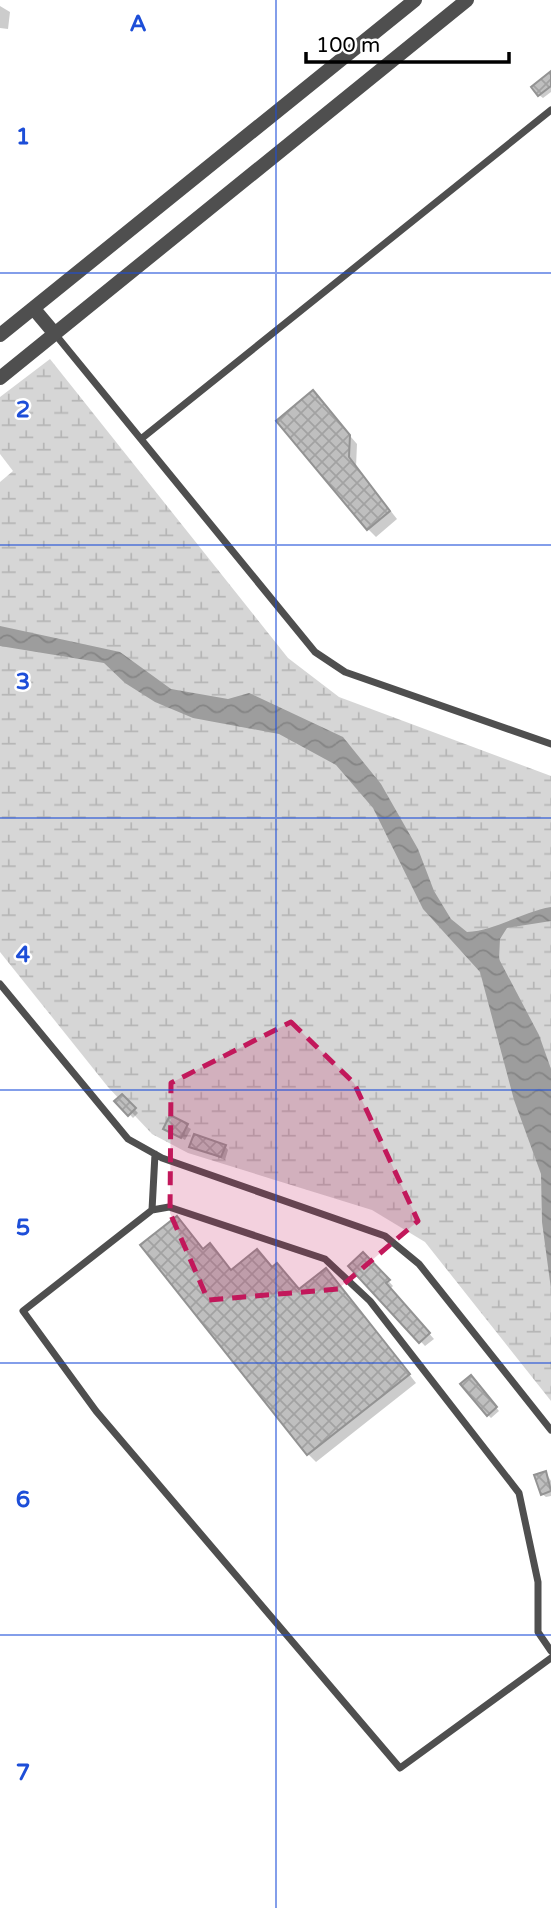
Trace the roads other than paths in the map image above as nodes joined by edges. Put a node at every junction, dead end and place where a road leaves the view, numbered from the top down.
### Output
1 (415, 0) edge
2 (467, 0) edge
3 (551, 110) edge
4 (34, 309) junction
5 (55, 334) junction
6 (0, 335) edge
7 (0, 378) edge
8 (141, 439) junction
9 (551, 744) edge
10 (0, 984) edge
11 (155, 1154) junction
12 (152, 1210) junction
13 (551, 1430) edge
14 (551, 1651) edge
15 (551, 1658) edge

1 - 4 street
2 - 5 street
3 - 8 lane
4 - 5 street
4 - 6 street
5 - 7 street
5 - 8 lane
8 - 9 lane
10 - 11 lane
11 - 12 lane
11 - 13 lane
12 - 14 lane
12 - 15 lane

